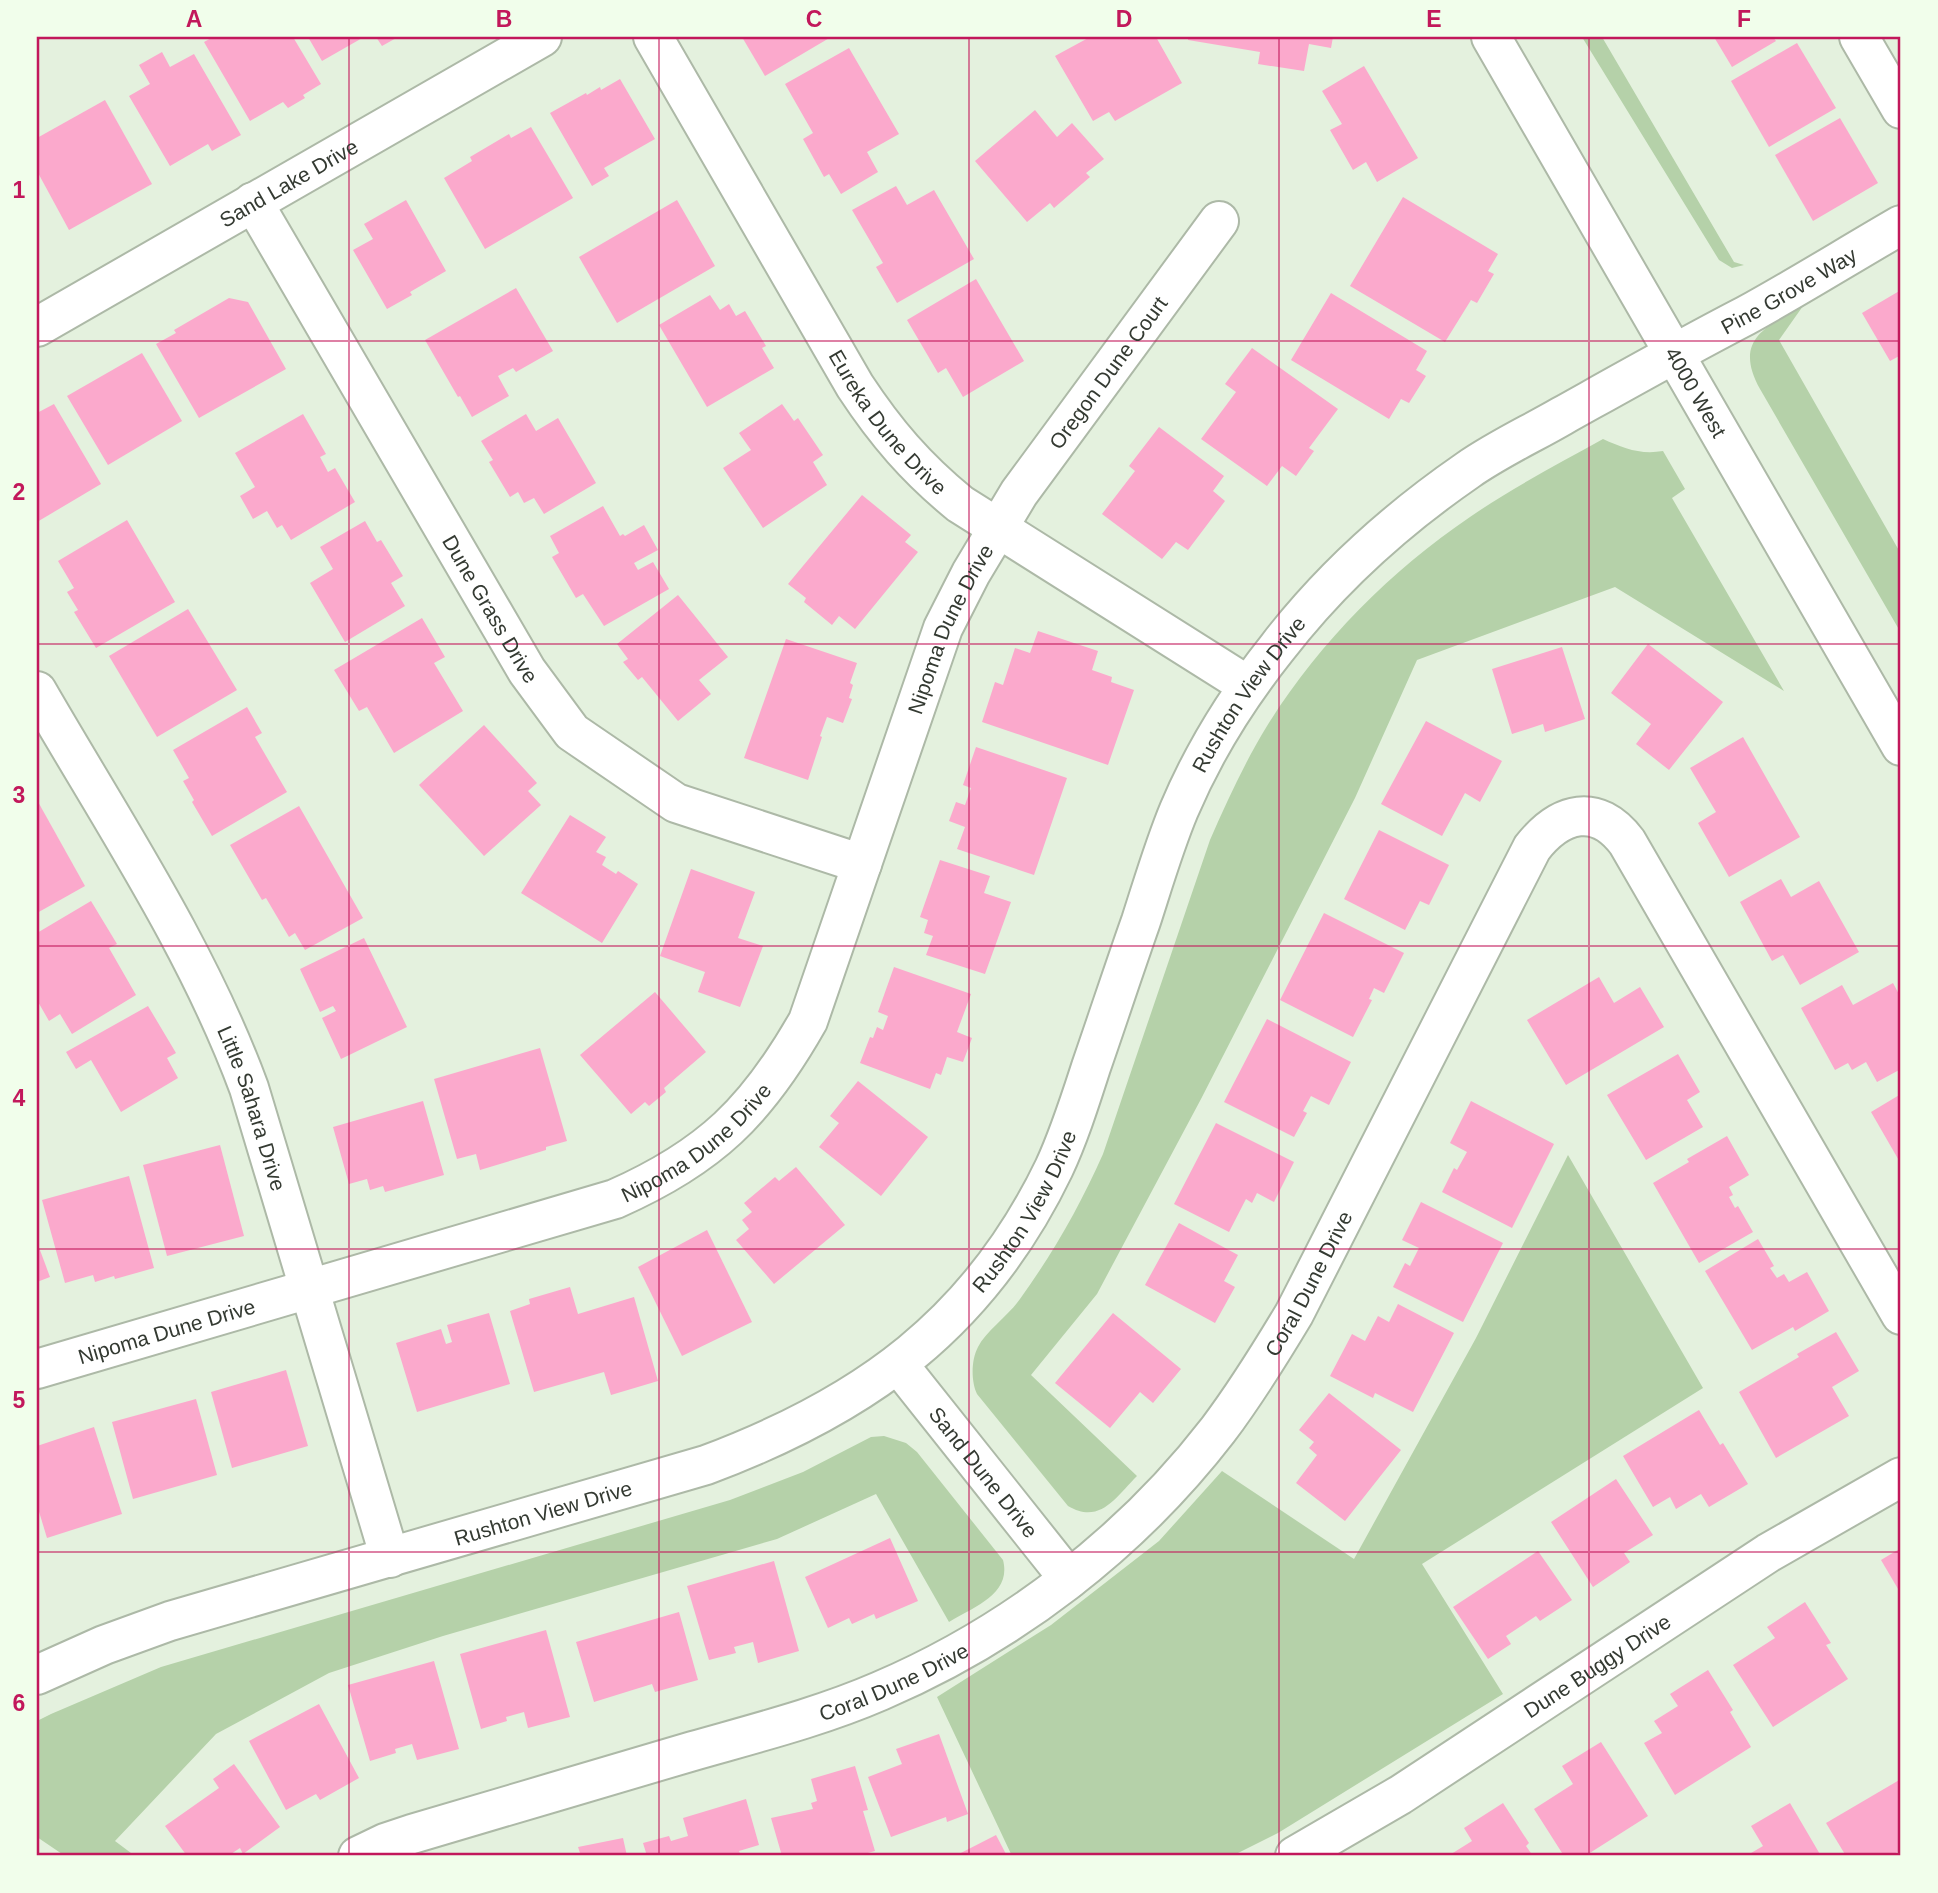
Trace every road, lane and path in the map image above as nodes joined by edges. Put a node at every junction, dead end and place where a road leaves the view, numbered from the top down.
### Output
1 (542, 37) edge
2 (653, 37) edge
3 (1491, 37) edge
4 (1859, 37) edge
5 (1901, 109) edge
6 (253, 202) junction
7 (1219, 221) dead end
8 (1901, 225) edge
9 (37, 327) edge
10 (1674, 353) junction
11 (999, 527) junction
12 (1247, 685) junction
13 (37, 691) edge
14 (1901, 746) edge
15 (862, 864) junction
16 (309, 1288) junction
17 (1901, 1315) edge
18 (898, 1364) junction
19 (37, 1369) edge
20 (1901, 1476) edge
21 (390, 1558) junction
22 (1069, 1579) junction
23 (37, 1675) edge
24 (358, 1856) edge
25 (1295, 1856) edge

1 - 6 street, Sand Lake Drive
2 - 11 street, Eureka Dune Drive
3 - 10 street, 4000 West
4 - 5 street
6 - 9 street, Sand Lake Drive
6 - 15 street, Dune Grass Drive
7 - 11 street, Oregon Dune Court
8 - 10 street, Pine Grove Way
10 - 12 street, Rushton View Drive
10 - 14 street, 4000 West
11 - 12 street, Eureka Dune Drive
11 - 15 street, Nipoma Dune Drive
12 - 18 street, Rushton View Drive
13 - 16 street, Little Sahara Drive
15 - 16 street, Nipoma Dune Drive
16 - 19 street, Nipoma Dune Drive
16 - 21 street, Little Sahara Drive
17 - 22 street, Coral Dune Drive
18 - 21 street, Rushton View Drive
18 - 22 street, Sand Dune Drive
20 - 25 street, Dune Buggy Drive
21 - 23 street, Rushton View Drive
22 - 24 street, Coral Dune Drive

